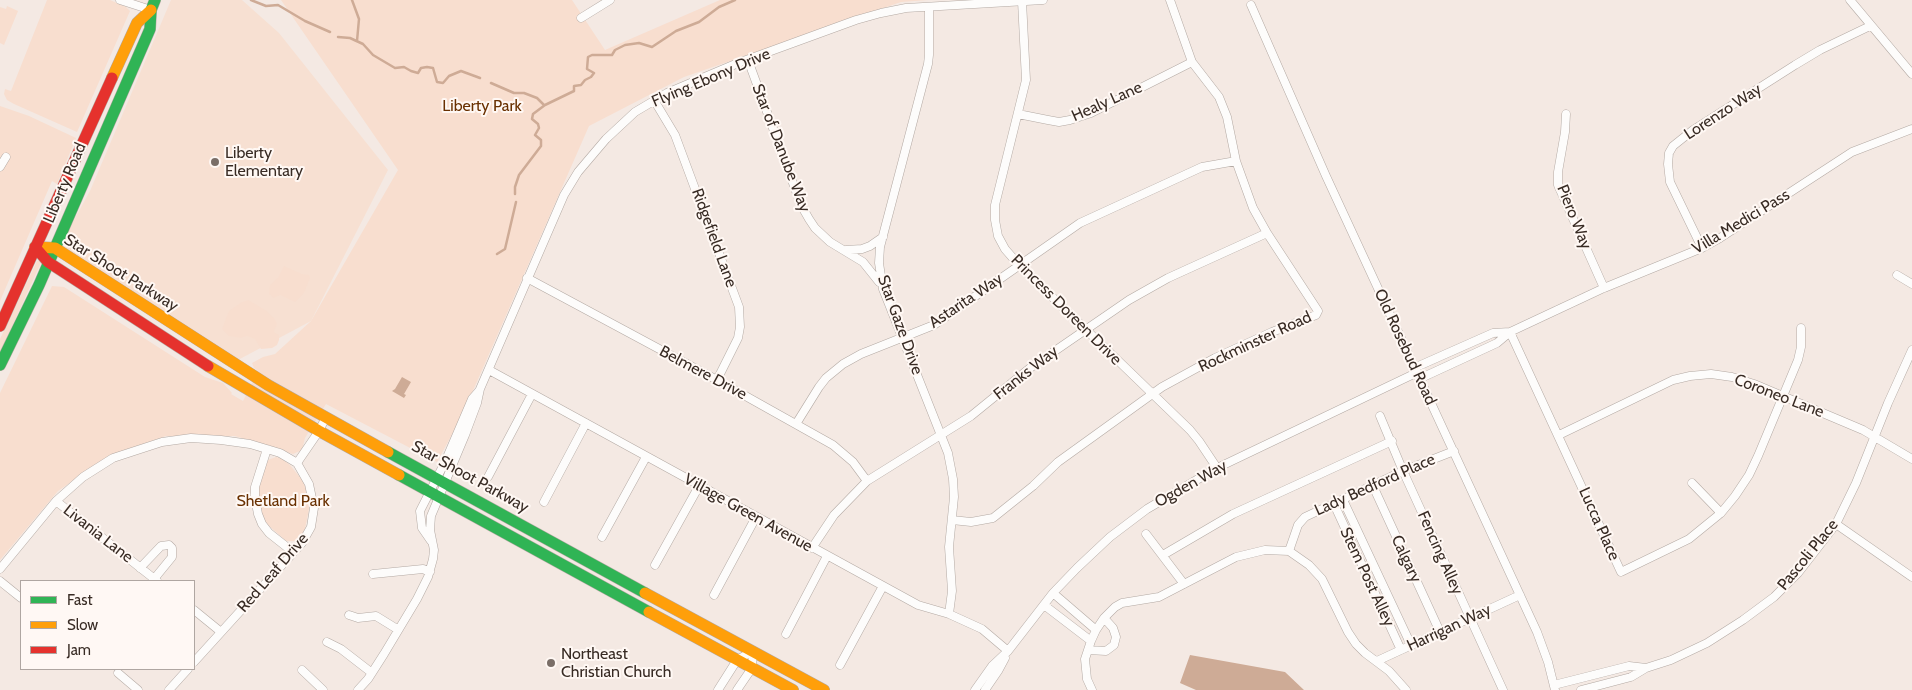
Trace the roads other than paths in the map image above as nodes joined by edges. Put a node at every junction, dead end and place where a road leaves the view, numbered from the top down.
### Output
1 (120, 0) edge
2 (610, 0) edge
3 (1043, 0) edge
4 (1170, 0) edge
5 (1850, 0) edge
6 (1022, 1) junction
7 (153, 5) edge
8 (1250, 5) dead end
9 (929, 7) junction
10 (581, 18) dead end
11 (1870, 26) junction
12 (748, 60) junction
13 (1192, 62) junction
14 (1912, 74) edge
15 (654, 100) junction
16 (1018, 114) junction
17 (1566, 114) dead end
18 (1912, 129) edge
19 (6, 157) dead end
20 (1236, 161) junction
21 (0, 167) edge
22 (1267, 233) junction
23 (883, 237) junction
24 (35, 247) junction
25 (54, 248) junction
26 (1702, 248) junction
27 (844, 250) junction
28 (48, 262) junction
29 (1019, 265) junction
30 (1897, 274) dead end
31 (527, 278) junction
32 (1912, 284) edge
33 (882, 285) junction
34 (1604, 288) junction
35 (0, 326) edge
36 (1801, 328) dead end
37 (1086, 330) junction
38 (1510, 332) junction
39 (903, 338) junction
40 (1912, 350) edge
41 (0, 365) edge
42 (488, 370) junction
43 (1416, 373) junction
44 (717, 380) junction
45 (532, 394) junction
46 (1152, 394) junction
47 (1783, 396) junction
48 (1380, 416) dead end
49 (326, 417) junction
50 (586, 423) junction
51 (796, 424) junction
52 (319, 431) junction
53 (941, 433) junction
54 (1559, 435) junction
55 (1875, 436) junction
56 (1392, 441) junction
57 (267, 449) junction
58 (1454, 451) junction
59 (646, 456) junction
60 (1912, 459) edge
61 (297, 463) junction
62 (1217, 468) junction
63 (1403, 471) junction
64 (488, 476) dead end
65 (441, 479) junction
66 (867, 481) junction
67 (1692, 483) dead end
68 (699, 486) junction
69 (1373, 486) junction
70 (434, 493) junction
71 (1343, 500) junction
72 (56, 501) junction
73 (544, 502) dead end
74 (1334, 504) junction
75 (1721, 513) junction
76 (756, 517) junction
77 (952, 520) junction
78 (1836, 524) junction
79 (1146, 534) dead end
80 (602, 537) dead end
81 (432, 541) junction
82 (812, 548) junction
83 (1289, 551) junction
84 (293, 552) junction
85 (1163, 555) junction
86 (827, 556) junction
87 (655, 565) dead end
88 (140, 568) junction
89 (0, 569) edge
90 (430, 572) junction
91 (373, 574) dead end
92 (1912, 576) edge
93 (156, 580) edge
94 (0, 581) edge
95 (1184, 584) junction
96 (883, 586) junction
97 (1054, 593) junction
98 (714, 594) dead end
99 (1520, 595) junction
100 (20, 597) edge
101 (1044, 605) junction
102 (195, 611) edge
103 (949, 614) junction
104 (349, 615) dead end
105 (1104, 618) junction
106 (1470, 618) junction
107 (397, 629) junction
108 (1096, 630) junction
109 (221, 632) junction
110 (1440, 632) junction
111 (786, 634) dead end
112 (1090, 641) junction
113 (326, 642) dead end
114 (1411, 645) junction
115 (1088, 650) junction
116 (1401, 650) junction
117 (753, 651) junction
118 (1008, 651) junction
119 (737, 660) junction
120 (195, 661) edge
121 (1377, 661) junction
122 (840, 665) dead end
123 (752, 668) junction
124 (1646, 668) junction
125 (187, 670) edge
126 (302, 670) dead end
127 (118, 673) dead end
128 (372, 673) junction
129 (1554, 688) edge
130 (138, 690) edge
131 (169, 690) edge
132 (323, 690) edge
133 (358, 690) edge
134 (718, 690) edge
135 (737, 690) edge
136 (793, 690) edge
137 (824, 690) edge
138 (975, 690) edge
139 (984, 690) edge
140 (1092, 690) edge
141 (1406, 690) edge
142 (1503, 690) edge
143 (1581, 690) edge

1 - 7 street
2 - 10 street
3 - 6 street, Flying Ebony Drive
4 - 13 street, Rockminster Road
5 - 11 street
6 - 9 street, Flying Ebony Drive
6 - 16 street, Princess Doreen Drive
7 - 24 street, Liberty Road
7 - 25 street, Liberty Road
8 - 43 street, Old Rosebud Road
9 - 12 street, Flying Ebony Drive
9 - 23 street, Star Gaze Drive
11 - 14 street
11 - 26 street, Lorenzo Way
12 - 15 street, Flying Ebony Drive
12 - 27 street, Star of Danube Way
13 - 16 street, Healy Lane
13 - 20 street, Rockminster Road
15 - 31 street, Flying Ebony Drive
15 - 44 street, Ridgefield Lane
16 - 29 street, Princess Doreen Drive
17 - 34 street, Piero Way
18 - 26 street, Villa Medici Pass
19 - 21 street
20 - 22 street, Rockminster Road
20 - 29 street, Astarita Way
22 - 37 street, Franks Way
22 - 46 street, Rockminster Road
23 - 27 street
23 - 33 street, Star Gaze Drive
24 - 25 street, Star Shoot Parkway
24 - 28 street, Star Shoot Parkway
24 - 35 street, Liberty Road
25 - 28 street, Liberty Road
25 - 49 street, Star Shoot Parkway
26 - 34 street, Villa Medici Pass
27 - 33 street, Star of Danube Way
28 - 41 street, Liberty Road
28 - 52 street, Star Shoot Parkway
29 - 37 street, Princess Doreen Drive
29 - 39 street, Astarita Way
30 - 32 street
31 - 42 street, Flying Ebony Drive
31 - 44 street, Belmere Drive
33 - 39 street, Star Gaze Drive
34 - 38 street, Villa Medici Pass
36 - 47 street, Lucca Place
37 - 46 street, Princess Doreen Drive
37 - 53 street, Franks Way
38 - 43 street, Villa Medici Pass
38 - 43 street, Villa Medici Pass
38 - 54 street, Lucca Place
39 - 51 street, Astarita Way
39 - 53 street, Star Gaze Drive
40 - 55 street, Pascoli Place
42 - 45 street, Village Green Avenue
42 - 65 street, Flying Ebony Drive
43 - 58 street, Old Rosebud Road
43 - 62 street, Ogden Way
44 - 51 street, Belmere Drive
45 - 50 street, Village Green Avenue
45 - 64 street
46 - 62 street, Princess Doreen Drive
46 - 77 street, Rockminster Road
47 - 54 street, Coroneo Lane
47 - 55 street, Coroneo Lane
47 - 75 street, Lucca Place
48 - 56 street, Fencing Alley
49 - 52 street
49 - 65 street, Star Shoot Parkway
50 - 59 street, Village Green Avenue
50 - 73 street
51 - 66 street, Belmere Drive
52 - 61 street
52 - 70 street, Star Shoot Parkway
53 - 66 street, Franks Way
53 - 77 street, Star Gaze Drive
54 - 75 street, Lucca Place
55 - 60 street, Coroneo Lane
55 - 78 street, Pascoli Place
56 - 63 street, Fencing Alley
56 - 85 street
57 - 61 street
57 - 72 street
57 - 84 street
58 - 63 street, Lady Bedford Place
58 - 99 street, Old Rosebud Road
59 - 68 street, Village Green Avenue
59 - 80 street
61 - 84 street, Red Leaf Drive
62 - 97 street, Ogden Way
63 - 69 street, Lady Bedford Place
63 - 106 street, Fencing Alley
65 - 70 street, Flying Ebony Drive
65 - 117 street, Star Shoot Parkway
66 - 82 street, Franks Way
67 - 75 street
68 - 76 street, Village Green Avenue
68 - 87 street
69 - 71 street, Lady Bedford Place
69 - 110 street, Calgary
70 - 81 street, Flying Ebony Drive
70 - 81 street, Flying Ebony Drive
70 - 119 street, Star Shoot Parkway
71 - 74 street, Lady Bedford Place
71 - 114 street, Stem Post Alley
72 - 88 street, Livania Lane
72 - 89 street
74 - 83 street, Lady Bedford Place
74 - 116 street, Stem Post Alley
76 - 82 street, Village Green Avenue
76 - 98 street
77 - 103 street, Star Gaze Drive
78 - 92 street
78 - 124 street, Pascoli Place
79 - 85 street
81 - 90 street, Flying Ebony Drive
82 - 86 street, Village Green Avenue
83 - 95 street
83 - 121 street
84 - 109 street, Red Leaf Drive
85 - 95 street
86 - 96 street, Village Green Avenue
86 - 111 street
88 - 93 street, Livania Lane
88 - 93 street, Livania Lane
90 - 91 street
90 - 107 street, Flying Ebony Drive
94 - 100 street
95 - 105 street
96 - 103 street, Village Green Avenue
96 - 122 street
97 - 101 street, Ogden Way
97 - 108 street
99 - 106 street, Harrigan Way
99 - 129 street, Old Rosebud Road
101 - 112 street
101 - 118 street, Ogden Way
102 - 109 street
103 - 118 street, Village Green Avenue
104 - 107 street
105 - 108 street
105 - 115 street
106 - 110 street, Harrigan Way
106 - 142 street, Fencing Alley
107 - 128 street, Flying Ebony Drive
108 - 112 street
109 - 120 street, Red Leaf Drive
110 - 114 street, Harrigan Way
112 - 115 street
113 - 128 street
114 - 116 street, Harrigan Way
115 - 140 street
116 - 121 street, Harrigan Way
117 - 119 street
117 - 123 street
117 - 137 street, Star Shoot Parkway
118 - 138 street, Ogden Way
118 - 139 street, Ogden Way
119 - 123 street, Star Shoot Parkway
119 - 134 street
121 - 141 street
123 - 135 street
123 - 136 street, Star Shoot Parkway
124 - 129 street, Pascoli Place
124 - 143 street, Pascoli Place
125 - 131 street
126 - 132 street
127 - 130 street
128 - 133 street, Flying Ebony Drive

